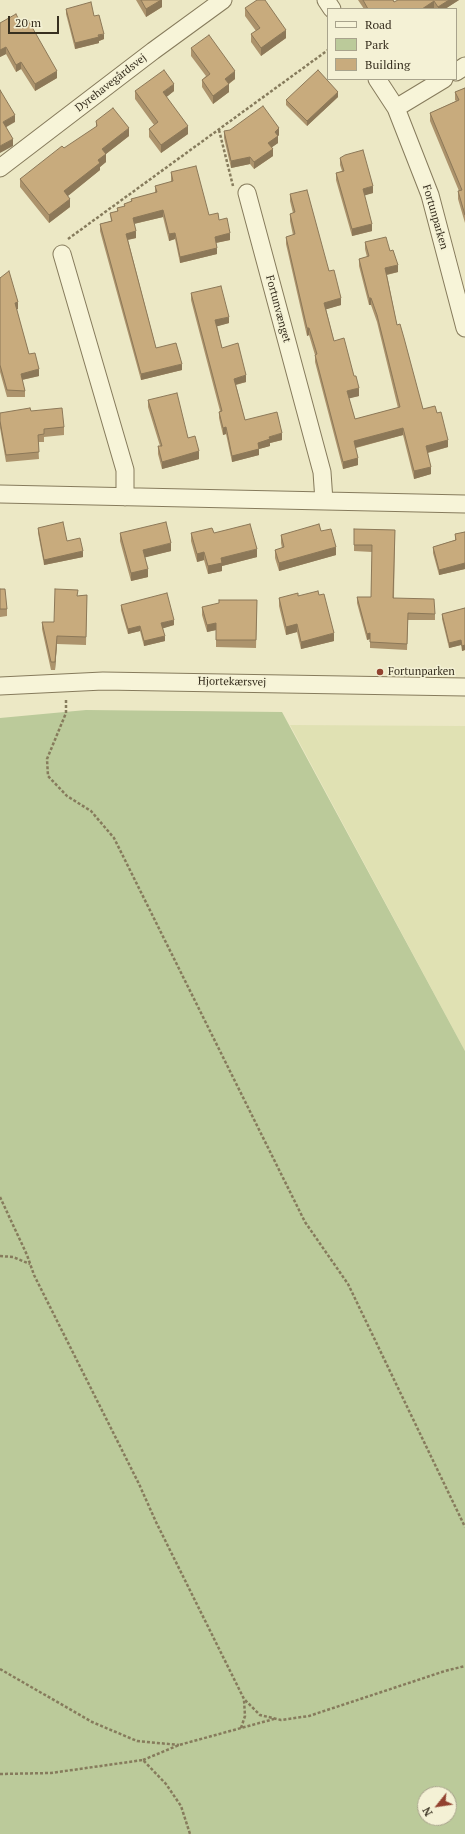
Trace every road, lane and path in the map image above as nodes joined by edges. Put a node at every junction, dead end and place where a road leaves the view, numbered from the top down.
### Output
1 (223, 0) edge
2 (327, 51) edge
3 (378, 80) edge
4 (442, 80) edge
5 (396, 108) junction
6 (219, 130) junction
7 (0, 168) edge
8 (247, 193) joint
9 (62, 254) joint
10 (465, 328) edge
11 (0, 494) edge
12 (125, 497) junction
13 (324, 501) junction
14 (465, 504) edge
15 (64, 683) junction
16 (0, 686) edge
17 (465, 688) edge
18 (0, 1198) edge
19 (0, 1256) edge
20 (30, 1264) junction
21 (465, 1527) edge
22 (465, 1666) edge
23 (0, 1669) edge
24 (244, 1699) junction
25 (274, 1718) junction
26 (241, 1728) junction
27 (180, 1745) junction
28 (143, 1760) junction
29 (0, 1774) edge
30 (190, 1834) edge

1 - 7 street, Dyrehavegårdsvej
2 - 6 path
3 - 5 street, Fortunparken
4 - 5 street
5 - 10 street, Fortunparken
6 - 8 path
6 - 9 path
8 - 13 street, Fortunvænget
9 - 12 street
11 - 12 street
12 - 13 street
13 - 14 street
15 - 16 street, Hjortekærsvej
15 - 17 street, Hjortekærsvej
15 - 21 path
18 - 20 path
19 - 20 path
20 - 24 path
22 - 25 path
23 - 27 path
24 - 25 path
24 - 26 path
25 - 26 path
26 - 27 path
27 - 28 path
28 - 29 path
28 - 30 path

